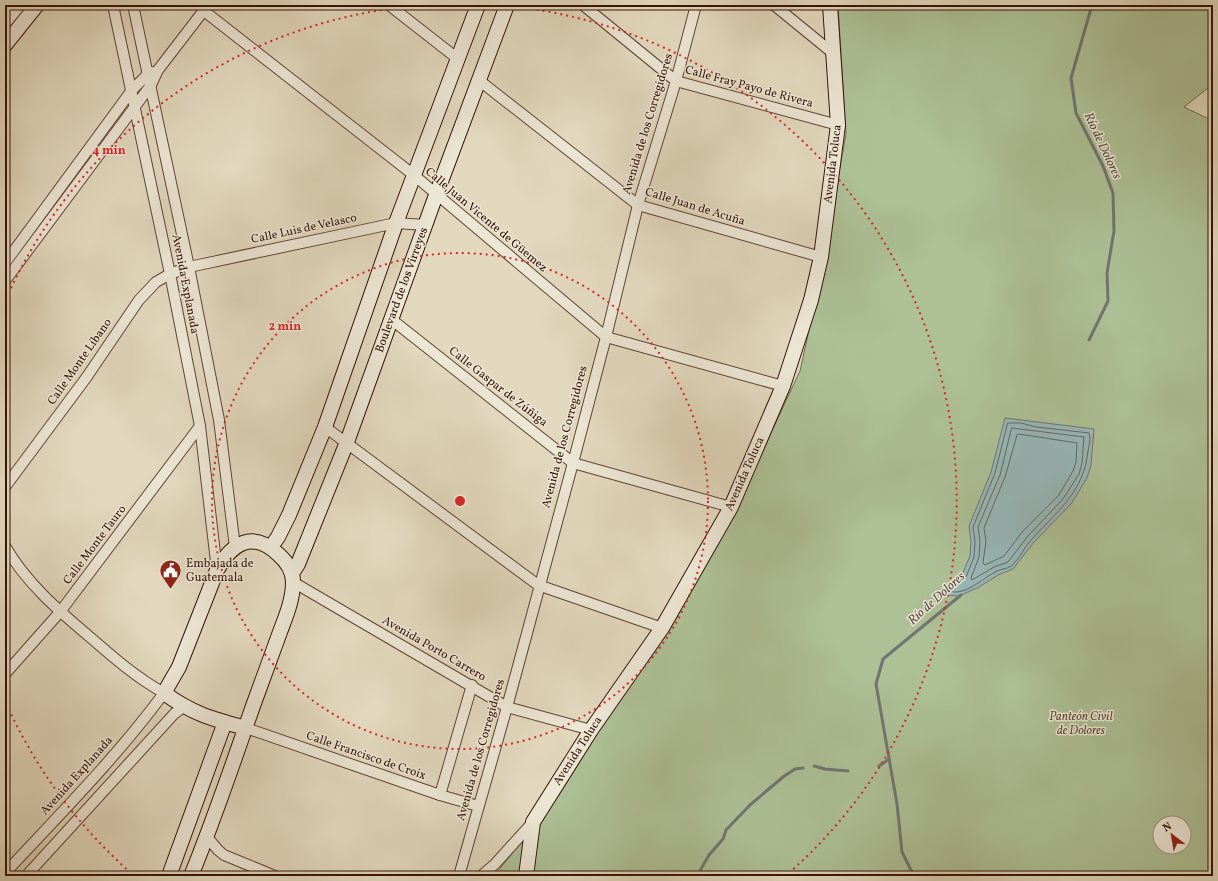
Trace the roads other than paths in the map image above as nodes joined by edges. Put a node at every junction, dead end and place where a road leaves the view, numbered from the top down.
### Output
1 (18, 5) edge
2 (37, 5) edge
3 (113, 5) edge
4 (133, 5) edge
5 (389, 5) edge
6 (478, 5) edge
7 (507, 5) edge
8 (583, 5) edge
9 (696, 5) edge
10 (774, 5) edge
11 (830, 5) edge
12 (206, 8) edge
13 (5, 21) edge
14 (5, 45) edge
15 (834, 54) junction
16 (458, 59) junction
17 (158, 70) junction
18 (148, 74) junction
19 (480, 81) junction
20 (676, 81) junction
21 (151, 85) junction
22 (132, 90) junction
23 (135, 106) junction
24 (838, 125) junction
25 (415, 176) junction
26 (436, 194) junction
27 (638, 205) junction
28 (396, 223) junction
29 (425, 225) junction
30 (821, 257) junction
31 (5, 263) edge
32 (189, 267) junction
33 (170, 274) junction
34 (5, 281) edge
35 (391, 319) junction
36 (606, 337) junction
37 (783, 386) junction
38 (200, 426) junction
39 (325, 427) junction
40 (347, 442) junction
41 (573, 463) junction
42 (5, 487) edge
43 (731, 507) junction
44 (5, 546) edge
45 (235, 547) junction
46 (271, 547) junction
47 (217, 570) junction
48 (293, 578) junction
49 (538, 585) junction
50 (60, 612) junction
51 (662, 628) junction
52 (5, 674) edge
53 (472, 685) junction
54 (164, 694) junction
55 (183, 707) junction
56 (507, 707) junction
57 (225, 722) junction
58 (246, 728) junction
59 (591, 730) junction
60 (440, 795) junction
61 (478, 806) junction
62 (533, 822) junction
63 (207, 837) junction
64 (5, 874) edge
65 (26, 876) edge
66 (170, 876) edge
67 (191, 876) edge
68 (275, 876) edge
69 (459, 876) edge
70 (481, 876) edge
71 (526, 876) edge

1 - 13 street
2 - 14 street
3 - 22 street, Avenida Explanada
4 - 18 street, Avenida Explanada
5 - 16 street
6 - 16 street
7 - 19 street, Boulevard de los Virreyes
8 - 20 street, Calle Fray Payo de Rivera
9 - 20 street, Avenida de los Corregidores
10 - 15 street
11 - 15 street, Avenida Toluca
12 - 17 street
12 - 25 street, Calle Juan Vicente de Güemez
15 - 24 street, Avenida Toluca
16 - 25 street
17 - 18 street
17 - 21 street
18 - 21 street, Avenida Explanada
18 - 22 street
19 - 26 street, Boulevard de los Virreyes
19 - 27 street, Calle Juan de Acuña
20 - 24 street, Calle Fray Payo de Rivera
20 - 27 street, Avenida de los Corregidores
21 - 23 street
21 - 32 street, Avenida Explanada
22 - 23 street, Avenida Explanada
22 - 31 street
23 - 33 street, Avenida Explanada
23 - 34 street
24 - 30 street, Avenida Toluca
25 - 26 street, Calle Juan Vicente de Güemez
25 - 28 street
26 - 29 street, Boulevard de los Virreyes
26 - 36 street, Calle Juan Vicente de Güemez
27 - 30 street, Calle Juan de Acuña
27 - 36 street, Avenida de los Corregidores
28 - 29 street, Calle Luis de Velasco
28 - 32 street, Calle Luis de Velasco
28 - 39 street
29 - 35 street, Boulevard de los Virreyes
30 - 37 street, Avenida Toluca
32 - 33 street, Calle Monte Líbano
32 - 45 street, Avenida Explanada
33 - 38 street, Avenida Explanada
33 - 42 street, Calle Monte Líbano
35 - 40 street, Boulevard de los Virreyes
35 - 41 street, Calle Gaspar de Zúñiga
36 - 37 street, Calle Juan Vicente de Güemez
36 - 41 street, Avenida de los Corregidores
37 - 43 street, Avenida Toluca
38 - 47 street, Avenida Explanada
38 - 50 street, Calle Monte Tauro
39 - 40 street
39 - 46 street
40 - 48 street, Boulevard de los Virreyes
40 - 49 street
41 - 43 street, Calle Gaspar de Zúñiga
41 - 49 street, Avenida de los Corregidores
43 - 51 street, Avenida Toluca
44 - 50 street
45 - 46 street
45 - 47 street
46 - 48 street
47 - 54 street
48 - 53 street, Avenida Porto Carrero
48 - 58 street
49 - 51 street
49 - 56 street, Avenida de los Corregidores
50 - 52 street, Calle Monte Tauro
50 - 54 street
51 - 59 street, Avenida Toluca
53 - 56 street, Avenida Porto Carrero
53 - 60 street
54 - 55 street
54 - 64 street, Avenida Explanada
55 - 57 street
55 - 65 street
56 - 59 street, Avenida Porto Carrero
56 - 61 street, Avenida de los Corregidores
57 - 58 street
57 - 66 street
58 - 60 street, Calle Francisco de Croix
58 - 63 street
59 - 62 street, Avenida Toluca
60 - 61 street, Calle Francisco de Croix
61 - 69 street, Avenida de los Corregidores
62 - 70 street, Avenida Toluca
62 - 71 street
63 - 67 street
63 - 68 street

